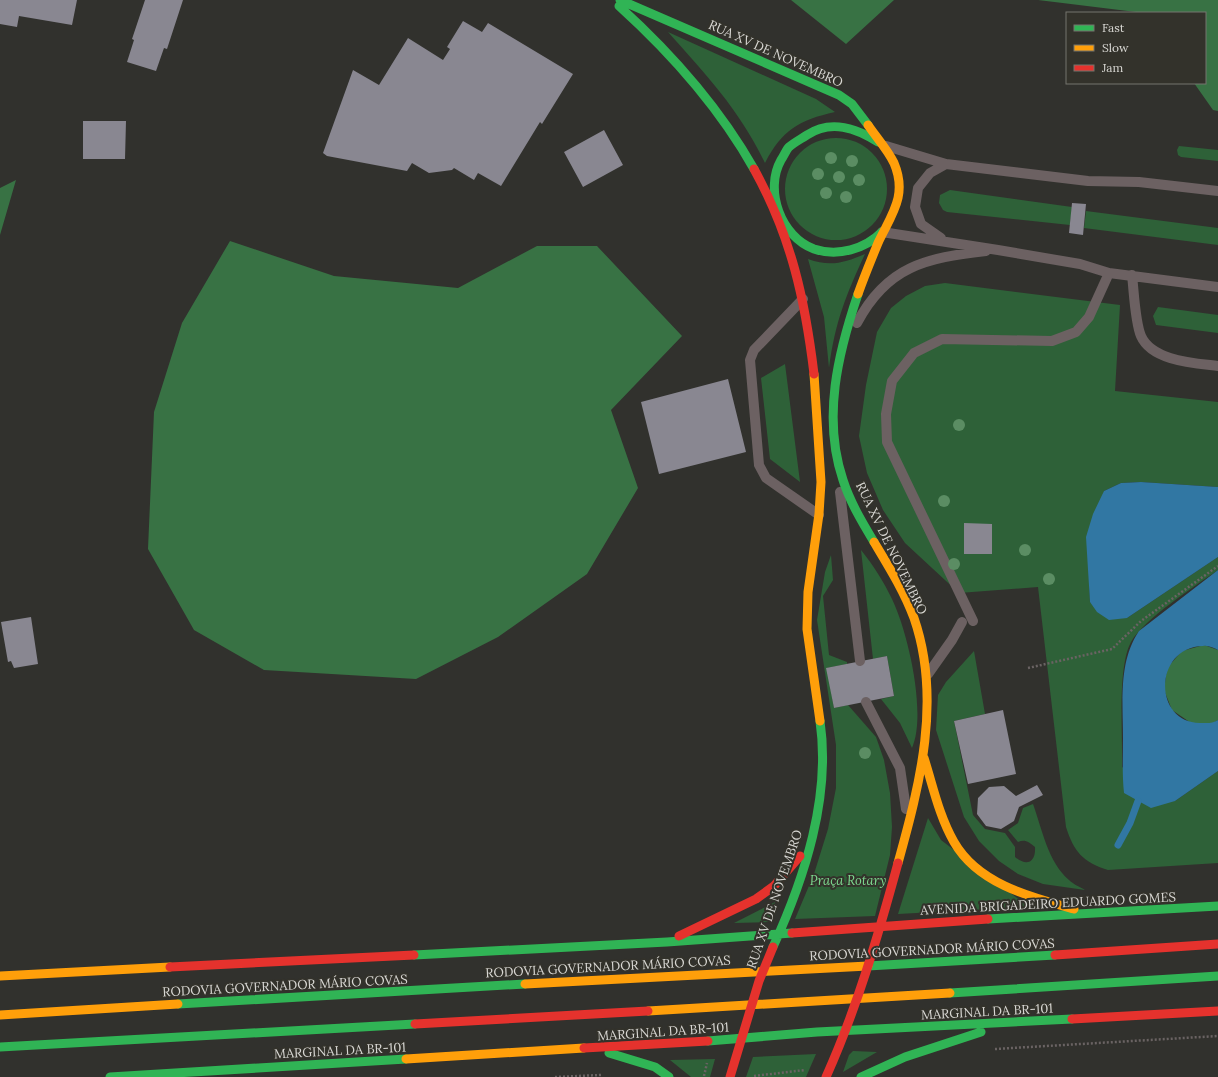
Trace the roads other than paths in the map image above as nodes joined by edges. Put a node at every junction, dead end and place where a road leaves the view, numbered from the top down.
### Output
1 (612, 0) edge
2 (620, 0) edge
3 (880, 144) junction
4 (946, 164) junction
5 (1218, 191) edge
6 (778, 214) junction
7 (882, 232) junction
8 (946, 241) junction
9 (998, 250) junction
10 (1109, 273) junction
11 (1132, 275) junction
12 (1218, 287) edge
13 (803, 299) junction
14 (841, 353) junction
15 (1218, 366) edge
16 (836, 454) junction
17 (820, 515) junction
18 (973, 621) dead end
19 (962, 622) dead end
20 (860, 661) dead end
21 (924, 679) junction
22 (866, 702) dead end
23 (924, 758) junction
24 (907, 831) junction
25 (809, 846) junction
26 (1218, 906) edge
27 (1095, 914) junction
28 (880, 926) junction
29 (812, 932) junction
30 (778, 934) junction
31 (837, 940) dead end
32 (667, 942) junction
33 (1218, 944) edge
34 (853, 955) dead end
35 (764, 966) junction
36 (0, 976) edge
37 (1218, 976) edge
38 (857, 1002) junction
39 (1218, 1010) edge
40 (772, 1014) dead end
41 (0, 1015) edge
42 (1011, 1022) junction
43 (785, 1025) dead end
44 (846, 1031) junction
45 (817, 1032) junction
46 (744, 1038) junction
47 (0, 1047) edge
48 (592, 1048) junction
49 (827, 1075) edge
50 (110, 1077) edge
51 (669, 1077) edge
52 (730, 1077) edge
53 (861, 1077) edge

1 - 6 main road, RUA XV DE NOVEMBRO
2 - 3 main road, RUA XV DE NOVEMBRO
3 - 4 lane
3 - 6 main road
3 - 7 main road, RUA XV DE NOVEMBRO
4 - 5 lane
4 - 8 lane
6 - 7 main road
6 - 13 main road, RUA XV DE NOVEMBRO
7 - 8 lane
7 - 14 main road, RUA XV DE NOVEMBRO
8 - 9 lane
9 - 10 lane
9 - 14 lane
10 - 11 lane
10 - 18 lane
11 - 12 lane
11 - 15 lane
13 - 17 main road, RUA XV DE NOVEMBRO
13 - 17 lane
14 - 16 main road, RUA XV DE NOVEMBRO
16 - 20 lane
16 - 21 main road, RUA XV DE NOVEMBRO
17 - 25 main road, RUA XV DE NOVEMBRO
19 - 21 lane
21 - 23 main road, RUA XV DE NOVEMBRO
22 - 24 lane
23 - 24 main road, RUA XV DE NOVEMBRO
23 - 27 main road
24 - 28 main road, RUA XV DE NOVEMBRO
25 - 30 main road, RUA XV DE NOVEMBRO
25 - 32 main road
26 - 27 main road, AVENIDA BRIGADEIRO EDUARDO GOMES
27 - 28 main road, AVENIDA BRIGADEIRO EDUARDO GOMES
28 - 29 main road
28 - 38 main road, RUA XV DE NOVEMBRO
29 - 30 main road
29 - 31 main road
29 - 35 main road
30 - 32 main road
30 - 35 main road, RUA XV DE NOVEMBRO
32 - 36 main road
33 - 41 main road, RODOVIA GOVERNADOR MÁRIO COVAS
34 - 38 main road
35 - 40 main road
35 - 46 main road, RUA XV DE NOVEMBRO
37 - 47 main road
38 - 44 main road, RUA XV DE NOVEMBRO
38 - 45 main road
39 - 42 main road, MARGINAL DA BR-101
42 - 44 main road, MARGINAL DA BR-101
42 - 53 main road
43 - 45 main road
44 - 45 main road, MARGINAL DA BR-101
44 - 49 main road, RUA XV DE NOVEMBRO
45 - 46 main road, MARGINAL DA BR-101
46 - 48 main road, MARGINAL DA BR-101
46 - 52 main road, RUA XV DE NOVEMBRO
48 - 50 main road, MARGINAL DA BR-101
48 - 51 main road

